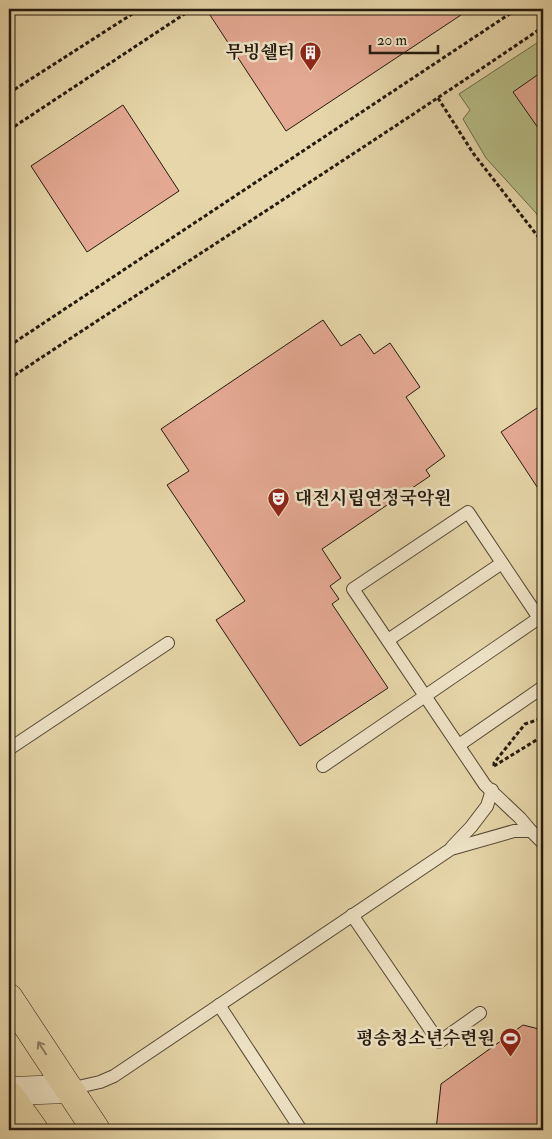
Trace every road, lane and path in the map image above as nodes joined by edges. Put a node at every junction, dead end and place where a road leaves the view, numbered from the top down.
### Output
1 (140, 9) edge
2 (192, 9) edge
3 (517, 9) edge
4 (543, 27) edge
5 (9, 93) edge
6 (438, 98) junction
7 (9, 130) edge
8 (543, 243) edge
9 (9, 346) edge
10 (9, 379) edge
11 (502, 563) junction
12 (388, 640) junction
13 (168, 643) dead end
14 (543, 687) edge
15 (425, 695) junction
16 (543, 718) edge
17 (543, 736) edge
18 (458, 745) junction
19 (9, 750) edge
20 (323, 766) dead end
21 (492, 790) junction
22 (531, 831) junction
23 (543, 843) edge
24 (451, 849) junction
25 (352, 915) junction
26 (9, 998) edge
27 (219, 1005) junction
28 (480, 1013) dead end
29 (69, 1089) junction
30 (9, 1093) edge
31 (34, 1130) edge
32 (96, 1130) edge
33 (301, 1130) edge

1 - 5 path
2 - 7 path
3 - 9 path
4 - 6 path
6 - 8 path
6 - 10 path
11 - 12 lane
11 - 12 lane
11 - 15 lane
12 - 15 lane
13 - 19 lane
14 - 18 lane
15 - 18 lane
15 - 20 lane
16 - 17 path
18 - 21 lane
21 - 22 lane
21 - 24 lane
22 - 23 lane
22 - 24 lane
24 - 25 lane
25 - 27 lane
25 - 28 lane
29 -> 26 main road
27 - 29 lane
27 - 33 lane
29 - 30 main road
29 - 32 main road
30 - 31 main road

